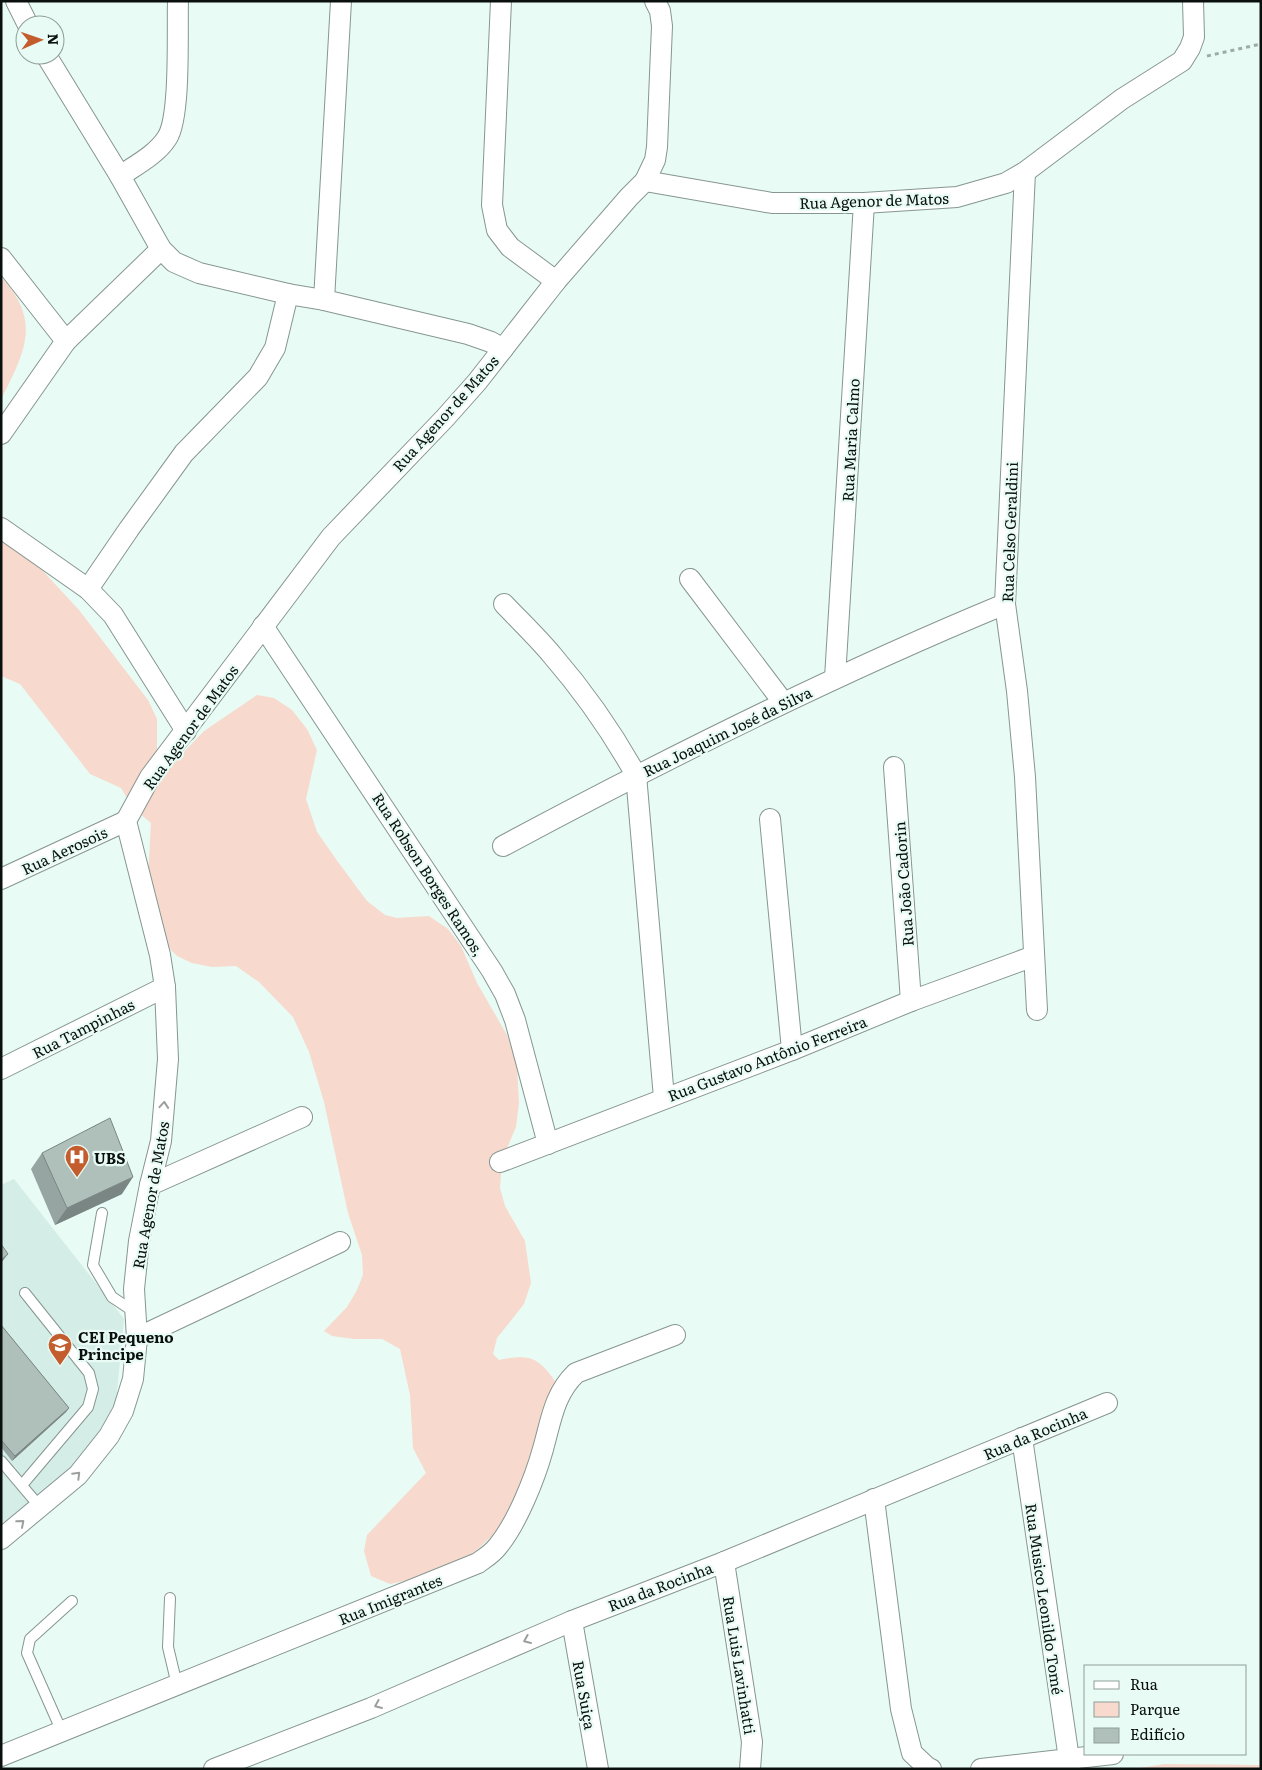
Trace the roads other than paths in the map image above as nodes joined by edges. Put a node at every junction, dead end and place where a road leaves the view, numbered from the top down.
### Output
1 (16, 1) edge
2 (178, 1) edge
3 (342, 1) edge
4 (501, 1) edge
5 (655, 1) edge
6 (1193, 1) edge
7 (23, 15) edge
8 (52, 65) edge
9 (1025, 172) junction
10 (120, 176) junction
11 (645, 181) junction
12 (864, 203) junction
13 (161, 249) junction
14 (1, 258) edge
15 (556, 281) junction
16 (288, 294) junction
17 (324, 300) junction
18 (66, 341) junction
19 (503, 349) junction
20 (1, 434) edge
21 (1, 528) edge
22 (690, 579) dead end
23 (88, 589) junction
24 (504, 604) dead end
25 (1005, 604) junction
26 (263, 626) junction
27 (836, 678) junction
28 (783, 702) junction
29 (186, 731) junction
30 (894, 767) dead end
31 (636, 775) junction
32 (770, 819) dead end
33 (126, 821) junction
34 (503, 846) dead end
35 (1, 879) edge
36 (1034, 956) junction
37 (165, 987) junction
38 (911, 1001) junction
39 (1037, 1010) dead end
40 (792, 1050) junction
41 (1, 1069) edge
42 (664, 1098) junction
43 (302, 1117) dead end
44 (548, 1144) junction
45 (500, 1162) dead end
46 (150, 1185) junction
47 (102, 1213) dead end
48 (340, 1242) dead end
49 (24, 1293) dead end
50 (136, 1314) junction
51 (675, 1335) dead end
52 (137, 1338) junction
53 (1106, 1403) dead end
54 (1022, 1438) junction
55 (1, 1461) edge
56 (22, 1485) junction
57 (874, 1499) junction
58 (40, 1507) junction
59 (1, 1539) edge
60 (724, 1562) junction
61 (170, 1598) dead end
62 (72, 1601) dead end
63 (572, 1621) junction
64 (177, 1685) junction
65 (62, 1732) junction
66 (1104, 1755) edge
67 (1, 1756) edge
68 (1069, 1759) junction
69 (214, 1769) edge
70 (598, 1769) edge
71 (750, 1769) edge
72 (931, 1769) edge
73 (981, 1769) edge

1 - 7 street
2 - 10 street
3 - 17 street
4 - 15 street
5 - 11 street, Rua Agenor de Matos
6 - 9 street, Rua Agenor de Matos
8 - 10 street
9 - 12 street, Rua Agenor de Matos
9 - 25 street, Rua Celso Geraldini
10 - 13 street
11 - 12 street, Rua Agenor de Matos
11 - 15 street, Rua Agenor de Matos
12 - 27 street, Rua Maria Calmo
13 - 16 street
13 - 18 street
14 - 18 street
15 - 19 street, Rua Agenor de Matos
16 - 17 street
16 - 23 street
17 - 19 street
18 - 20 street
19 - 26 street, Rua Agenor de Matos
21 - 23 street
22 - 28 street
23 - 29 street
24 - 31 street
25 - 27 street, Rua Joaquim José da Silva
25 - 36 street, Rua Celso Geraldini
26 - 29 street, Rua Agenor de Matos
26 - 44 street, Rua Robson Borges Ramos,
27 - 28 street, Rua Joaquim José da Silva
28 - 31 street, Rua Joaquim José da Silva
29 - 33 street, Rua Agenor de Matos
30 - 38 street, Rua João Cadorin
31 - 34 street
31 - 42 street, Rua Joaquim José da Silva
32 - 40 street
33 - 35 street, Rua Aerosois
33 - 37 street, Rua Agenor de Matos
36 - 38 street, Rua Gustavo Antônio Ferreira
36 - 39 street, Rua Celso Geraldini
37 - 41 street, Rua Tampinhas
46 -> 37 street, Rua Agenor de Matos
38 - 40 street, Rua Gustavo Antônio Ferreira
40 - 42 street, Rua Gustavo Antônio Ferreira
42 - 44 street, Rua Gustavo Antônio Ferreira
43 - 46 street
44 - 45 street, Rua Gustavo Antônio Ferreira
46 - 50 street, Rua Agenor de Matos
47 - 50 lane
48 - 52 street
49 - 56 lane
50 - 52 street, Rua Agenor de Matos
51 - 64 street, Rua Imigrantes
58 -> 52 street, Rua Agenor de Matos
53 - 54 street, Rua da Rocinha
54 - 57 street, Rua da Rocinha
54 - 68 street, Rua Musico Leonildo Tomé
55 - 56 lane
56 - 58 lane
57 - 60 street, Rua da Rocinha
57 - 72 street
59 -> 58 street, Rua Agenor de Matos
60 - 63 street, Rua da Rocinha
60 - 71 street, Rua Luis Lavinhatti
61 - 64 lane
62 - 65 lane
63 -> 69 street, Rua da Rocinha
63 - 70 street, Rua Suiça
64 - 65 street, Rua Imigrantes
65 - 67 street, Rua Imigrantes
66 - 68 street
68 - 73 street

